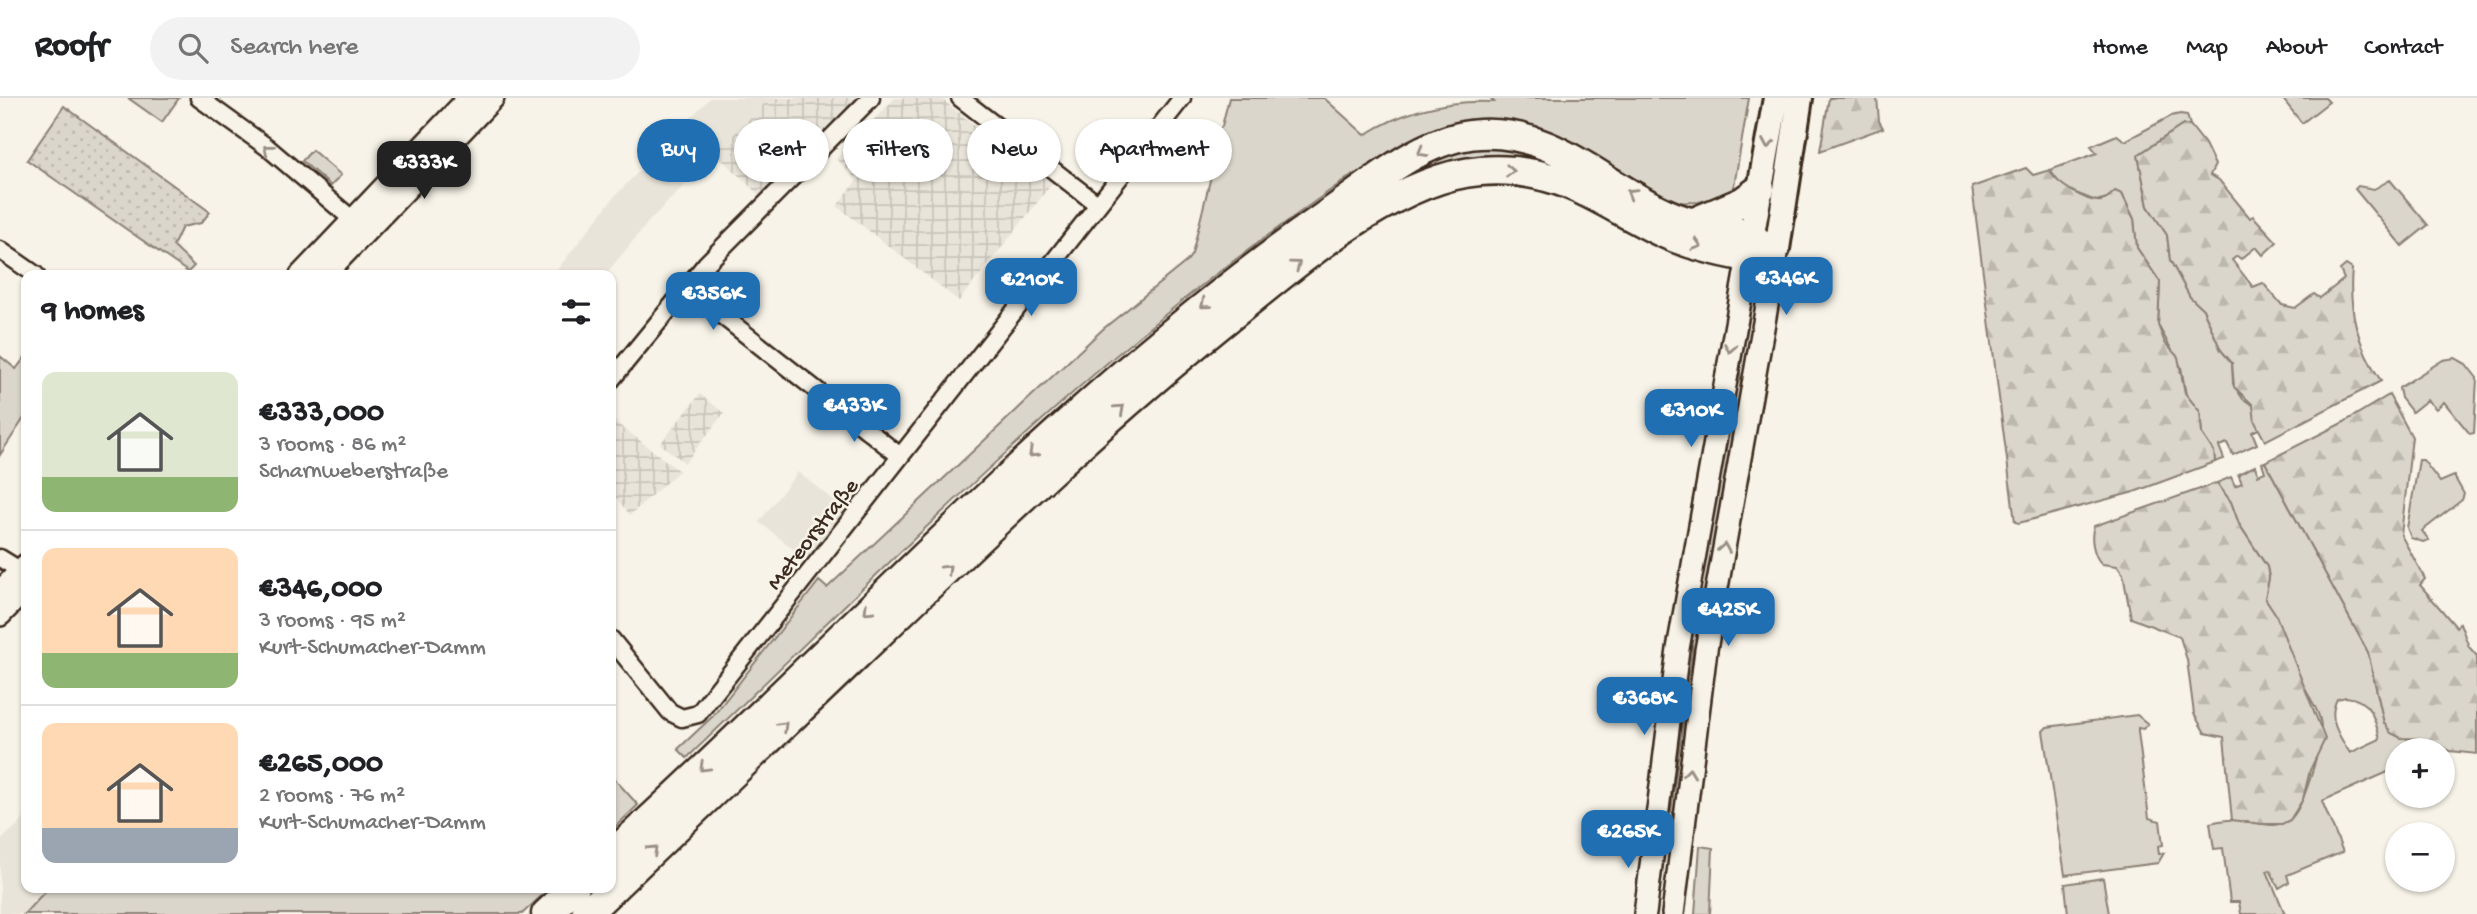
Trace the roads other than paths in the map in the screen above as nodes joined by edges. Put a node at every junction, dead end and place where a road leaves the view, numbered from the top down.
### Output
1 (200, 98) edge
2 (469, 98) edge
3 (493, 98) edge
4 (871, 98) edge
5 (960, 98) edge
6 (1182, 98) edge
7 (1776, 98) edge
8 (1800, 98) edge
9 (1760, 189) junction
10 (1097, 204) junction
11 (352, 220) junction
12 (1692, 223) junction
13 (1750, 246) junction
14 (1777, 249) junction
15 (0, 250) edge
16 (29, 270) edge
17 (306, 270) edge
18 (329, 270) edge
19 (687, 288) junction
20 (616, 374) edge
21 (900, 456) junction
22 (0, 558) edge
23 (21, 572) edge
24 (21, 578) edge
25 (21, 581) edge
26 (0, 592) edge
27 (0, 615) edge
28 (616, 645) edge
29 (1653, 830) junction
30 (1681, 834) junction
31 (616, 850) edge
32 (616, 885) edge
33 (569, 893) edge
34 (608, 893) edge
35 (546, 914) edge
36 (586, 914) edge
37 (1645, 914) edge
38 (1673, 914) edge

11 -> 1 street
2 - 11 main road
3 - 18 main road
4 - 19 street
5 - 10 street
6 - 10 street, Meteorstraße
7 -> 9 main road
8 - 14 main road
9 - 12 highway
9 - 13 main road
10 - 21 street, Meteorstraße
11 - 17 main road
12 - 13 highway
12 -> 31 highway
13 - 14 main road
13 -> 29 main road
32 -> 13 highway
30 -> 14 main road
15 - 16 street
19 - 20 street
19 - 21 street
21 - 28 street, Meteorstraße
22 - 23 street
24 - 26 main road
25 - 27 main road
29 - 30 main road
29 - 37 main road
30 - 38 main road
33 - 35 highway
36 -> 34 highway

